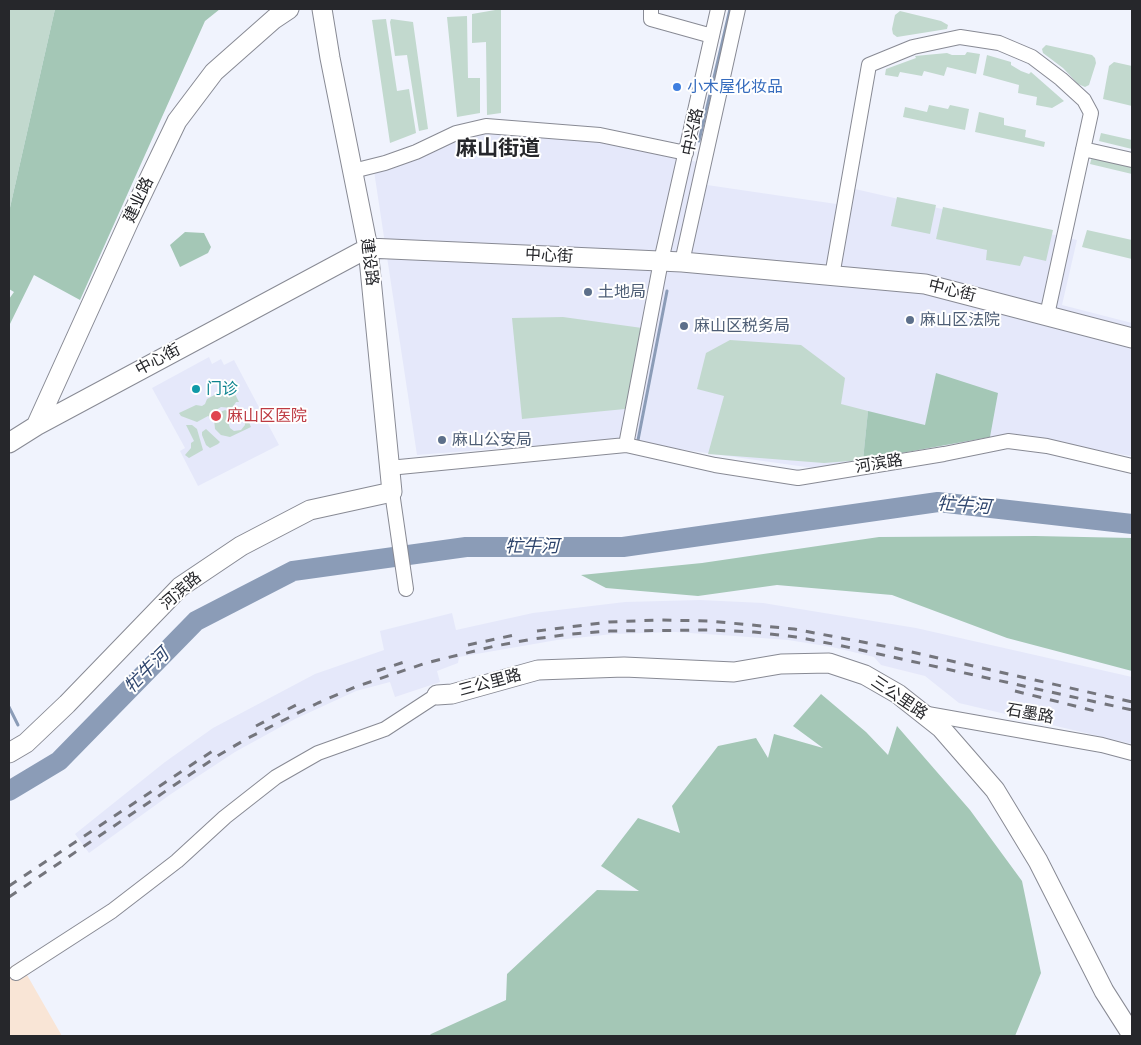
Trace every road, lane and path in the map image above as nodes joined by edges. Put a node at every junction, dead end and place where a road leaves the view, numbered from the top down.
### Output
1 (289, 9) edge
2 (322, 9) edge
3 (651, 9) edge
4 (718, 9) edge
5 (738, 9) edge
6 (712, 36) junction
7 (1083, 149) junction
8 (686, 153) junction
9 (1132, 160) edge
10 (353, 171) junction
11 (368, 248) junction
12 (661, 261) junction
13 (682, 262) junction
14 (832, 276) junction
15 (1047, 315) junction
16 (1132, 338) edge
17 (36, 426) junction
18 (9, 443) edge
19 (626, 446) junction
20 (1132, 466) edge
21 (389, 468) junction
22 (392, 492) junction
23 (406, 589) dead end
24 (437, 695) joint
25 (922, 713) junction
26 (9, 753) edge
27 (1132, 753) edge
28 (16, 973) dead end
29 (1132, 1035) edge

1 - 17 street, 建业路
2 - 10 street, 建设路
3 - 6 street
4 - 6 street
5 - 13 street, 中兴路
6 - 8 street
7 - 9 street
7 - 14 street
7 - 15 street
8 - 10 street
8 - 12 street
10 - 11 street, 建设路
11 - 12 street, 中心街
11 - 17 street, 中心街
11 - 21 street, 建设路
12 - 13 street, 中心街
12 - 19 street
13 - 14 street, 中心街
14 - 15 street, 中心街
15 - 16 street, 中心街
17 - 18 street, 中心街
19 - 20 street, 河滨路
19 - 21 street, 河滨路
21 - 22 street, 建设路
22 - 23 street
22 - 26 street, 河滨路
24 - 25 street, 三公里路
24 - 28 street
25 - 27 street, 石墨路
25 - 29 street, 三公里路

